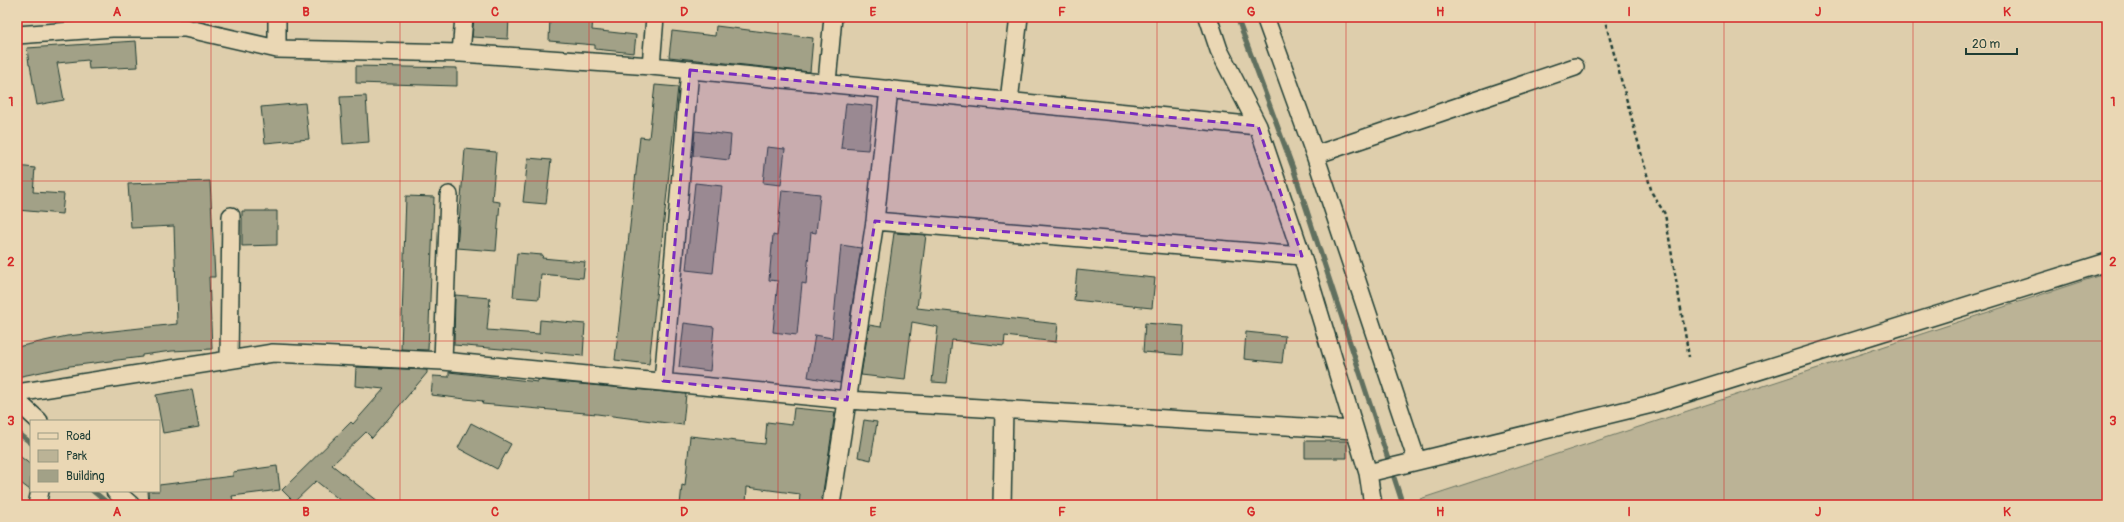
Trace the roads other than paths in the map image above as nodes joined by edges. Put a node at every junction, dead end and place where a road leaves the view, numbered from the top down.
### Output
1 (277, 17) edge
2 (464, 17) edge
3 (655, 17) edge
4 (833, 17) edge
5 (1019, 17) edge
6 (1208, 17) edge
7 (1265, 17) edge
8 (111, 23) edge
9 (17, 35) edge
10 (277, 49) junction
11 (461, 53) junction
12 (650, 66) junction
13 (1575, 67) dead end
14 (690, 70) junction
15 (827, 82) junction
16 (889, 89) junction
17 (1009, 101) junction
18 (1258, 126) junction
19 (1315, 155) junction
20 (449, 195) dead end
21 (231, 216) dead end
22 (875, 221) junction
23 (1302, 256) junction
24 (2107, 262) edge
25 (229, 360) junction
26 (443, 361) junction
27 (663, 381) junction
28 (17, 393) edge
29 (847, 400) junction
30 (17, 401) edge
31 (1004, 409) junction
32 (38, 420) edge
33 (1354, 430) junction
34 (1418, 461) junction
35 (1368, 473) junction
36 (40, 492) edge
37 (116, 492) edge
38 (37, 505) edge
39 (130, 505) edge
40 (831, 505) edge
41 (1002, 505) edge
42 (1373, 505) edge

1 - 10 street
2 - 11 street
3 - 12 street
4 - 15 street
5 - 17 street
6 - 18 street
7 - 19 street
8 - 9 street
8 - 10 street
10 - 11 street
11 - 12 street
12 - 14 street
13 - 19 street
14 - 15 street
14 - 27 street
15 - 16 street
16 - 17 street
16 - 22 street
17 - 18 street
18 - 23 street
19 - 34 street
20 - 26 street
21 - 25 street
22 - 23 street
22 - 29 street
23 - 33 street
24 - 34 street
25 - 26 street
25 - 28 street
26 - 27 street
27 - 29 street
29 - 31 street
29 - 40 street
30 - 32 street
31 - 33 street
31 - 41 street
33 - 35 street
34 - 35 street
35 - 42 street
36 - 38 street
37 - 39 street

